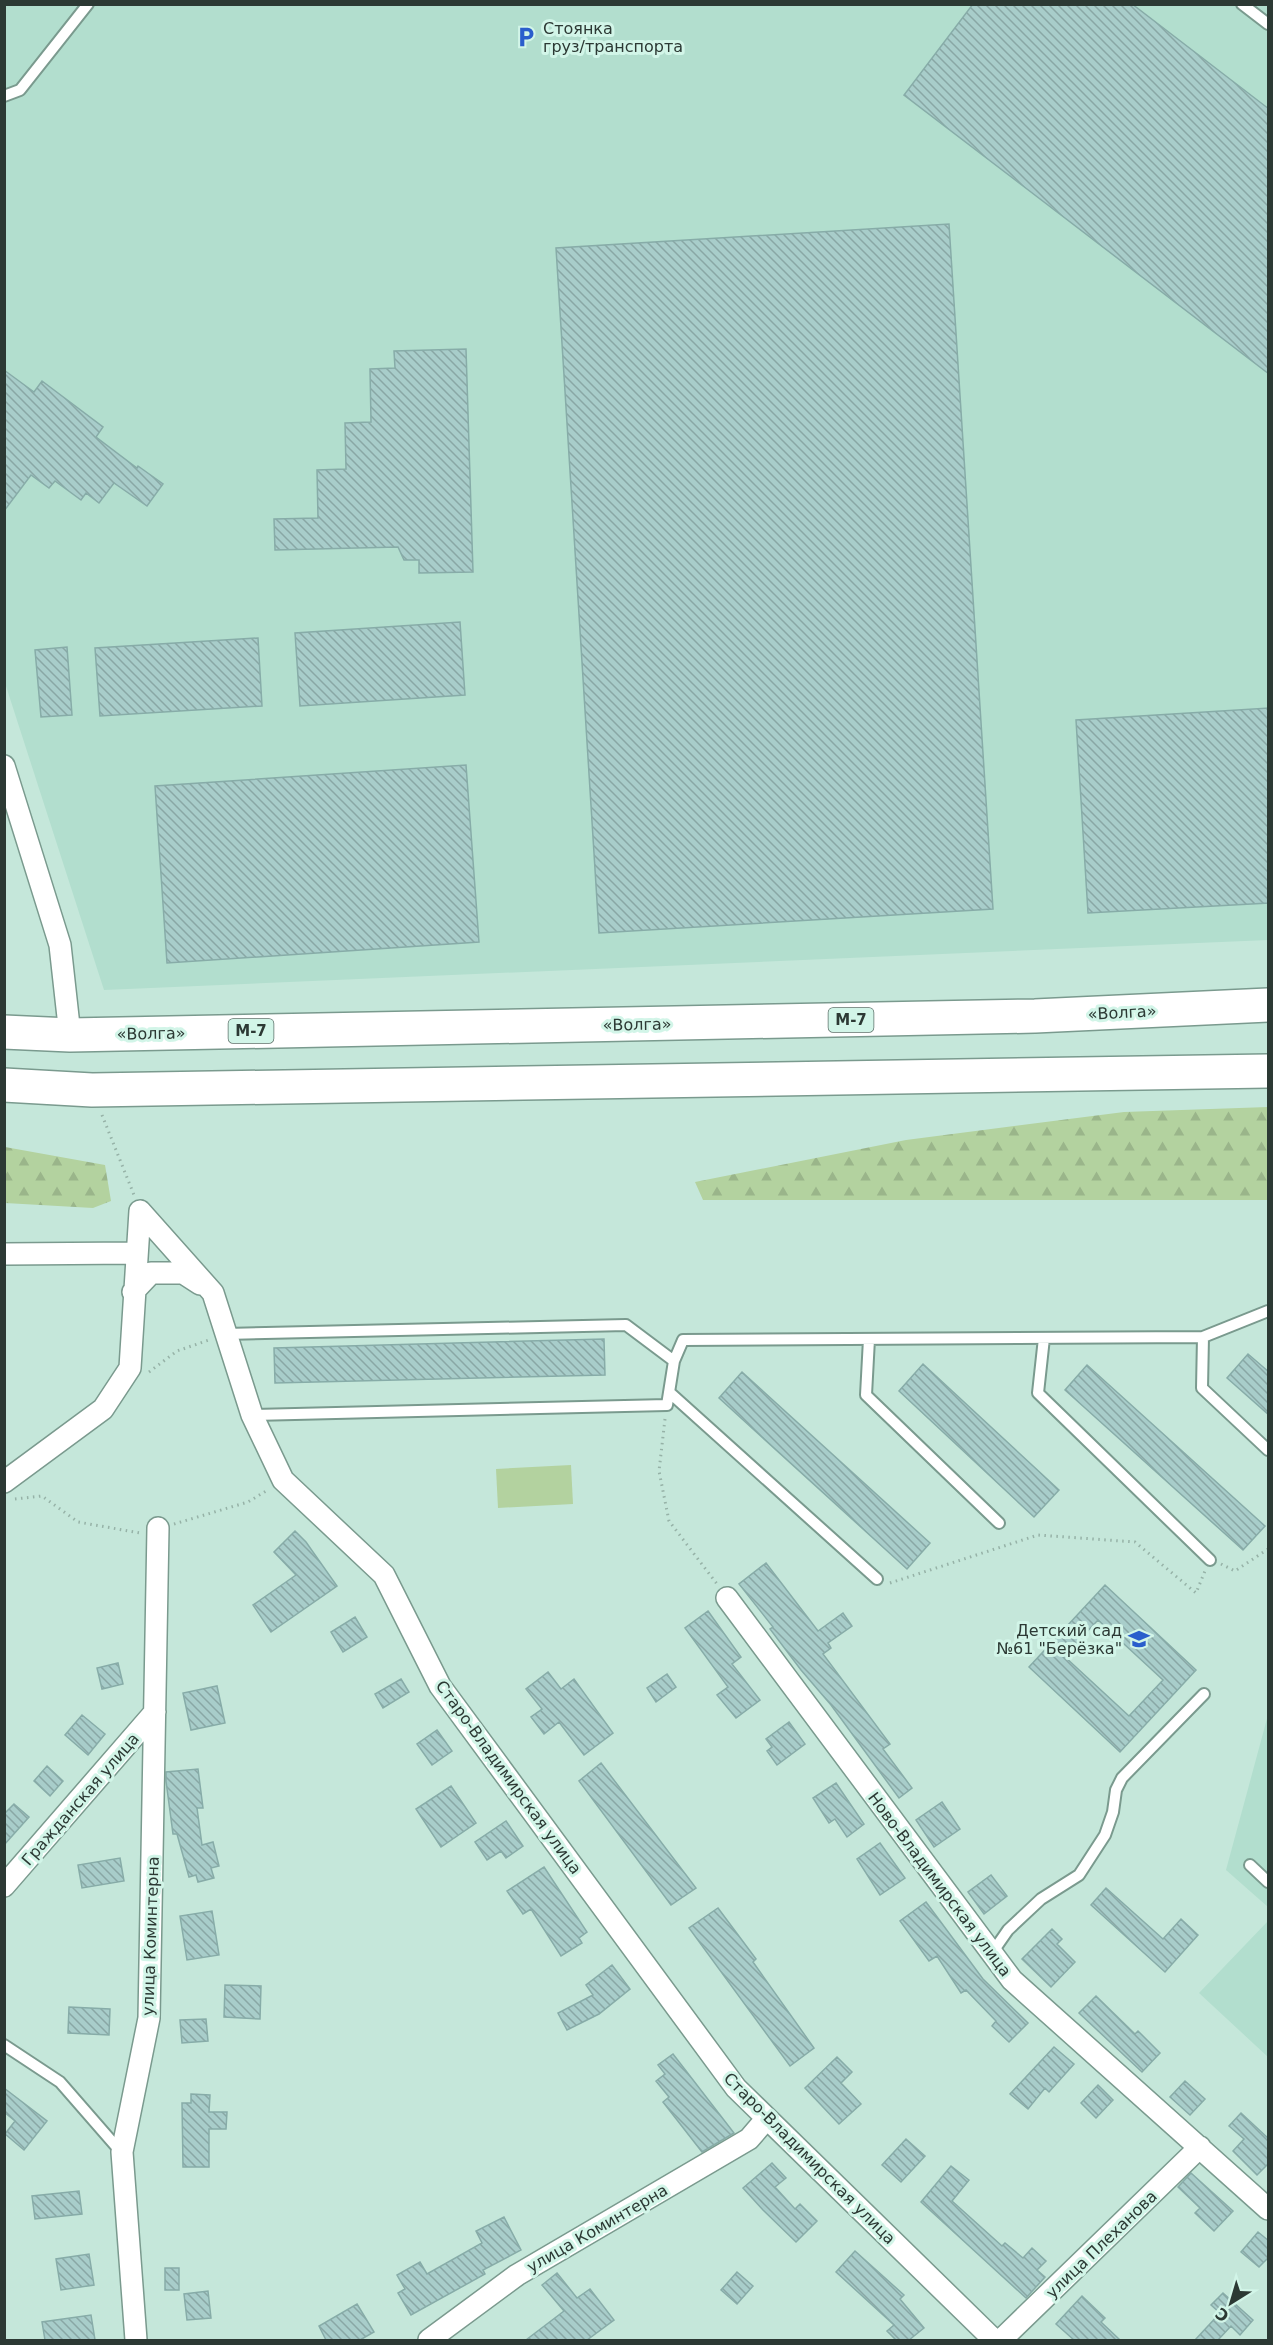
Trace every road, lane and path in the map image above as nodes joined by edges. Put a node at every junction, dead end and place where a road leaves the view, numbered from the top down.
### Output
1 (88, 4) edge
2 (1242, 4) edge
3 (1269, 24) edge
4 (4, 96) edge
5 (4, 766) edge
6 (1269, 1005) edge
7 (4, 1032) edge
8 (70, 1035) junction
9 (1269, 1071) edge
10 (4, 1085) edge
11 (92, 1090) junction
12 (140, 1211) junction
13 (137, 1253) junction
14 (4, 1254) edge
15 (134, 1292) junction
16 (213, 1293) junction
17 (1269, 1311) edge
18 (226, 1334) junction
19 (1203, 1337) junction
20 (1044, 1338) junction
21 (869, 1339) junction
22 (674, 1361) junction
23 (141, 1378) dead end
24 (669, 1392) junction
25 (667, 1405) junction
26 (252, 1415) junction
27 (1269, 1450) edge
28 (283, 1480) junction
29 (9, 1491) edge
30 (999, 1523) dead end
31 (158, 1528) junction
32 (1269, 1549) edge
33 (1210, 1560) junction
34 (877, 1579) joint
35 (727, 1598) joint
36 (1204, 1694) dead end
37 (156, 1712) junction
38 (1250, 1865) dead end
39 (1269, 1882) edge
40 (4, 1886) edge
41 (992, 1953) junction
42 (4, 2044) edge
43 (767, 2118) junction
44 (1200, 2147) junction
45 (122, 2152) junction
46 (1269, 2209) edge
47 (989, 2339) edge
48 (136, 2340) edge
49 (429, 2340) edge

1 - 4 lane
2 - 3 lane
5 - 8 street
6 - 8 highway, «Волга» / М-7
7 - 8 highway, «Волга» / М-7
9 - 11 highway
10 - 11 highway
11 - 12 path
12 - 13 street
12 - 16 street, Старо-Владимирская улица
13 - 14 street
13 - 15 street
15 - 16 street
15 - 29 street
16 - 18 street, Старо-Владимирская улица
17 - 19 lane
18 - 22 lane
18 - 23 path
18 - 26 street, Старо-Владимирская улица
19 - 20 lane
19 - 27 lane
20 - 21 lane
20 - 33 lane
21 - 22 lane
21 - 30 lane
22 - 24 lane
24 - 25 lane
24 - 34 lane
25 - 26 lane
25 - 35 path
26 - 28 street, Старо-Владимирская улица
28 - 31 path
28 - 43 street, Старо-Владимирская улица
29 - 31 path
31 - 37 street, улица Коминтерна
32 - 33 path
33 - 34 path
35 - 41 street, Ново-Владимирская улица
36 - 41 lane
37 - 40 street, Гражданская улица
37 - 45 street, улица Коминтерна
38 - 39 lane
41 - 44 street, Ново-Владимирская улица
42 - 45 lane
43 - 47 street, Старо-Владимирская улица
43 - 49 street, улица Коминтерна
44 - 46 street, Ново-Владимирская улица
44 - 47 street, улица Плеханова
45 - 48 street, улица Коминтерна

